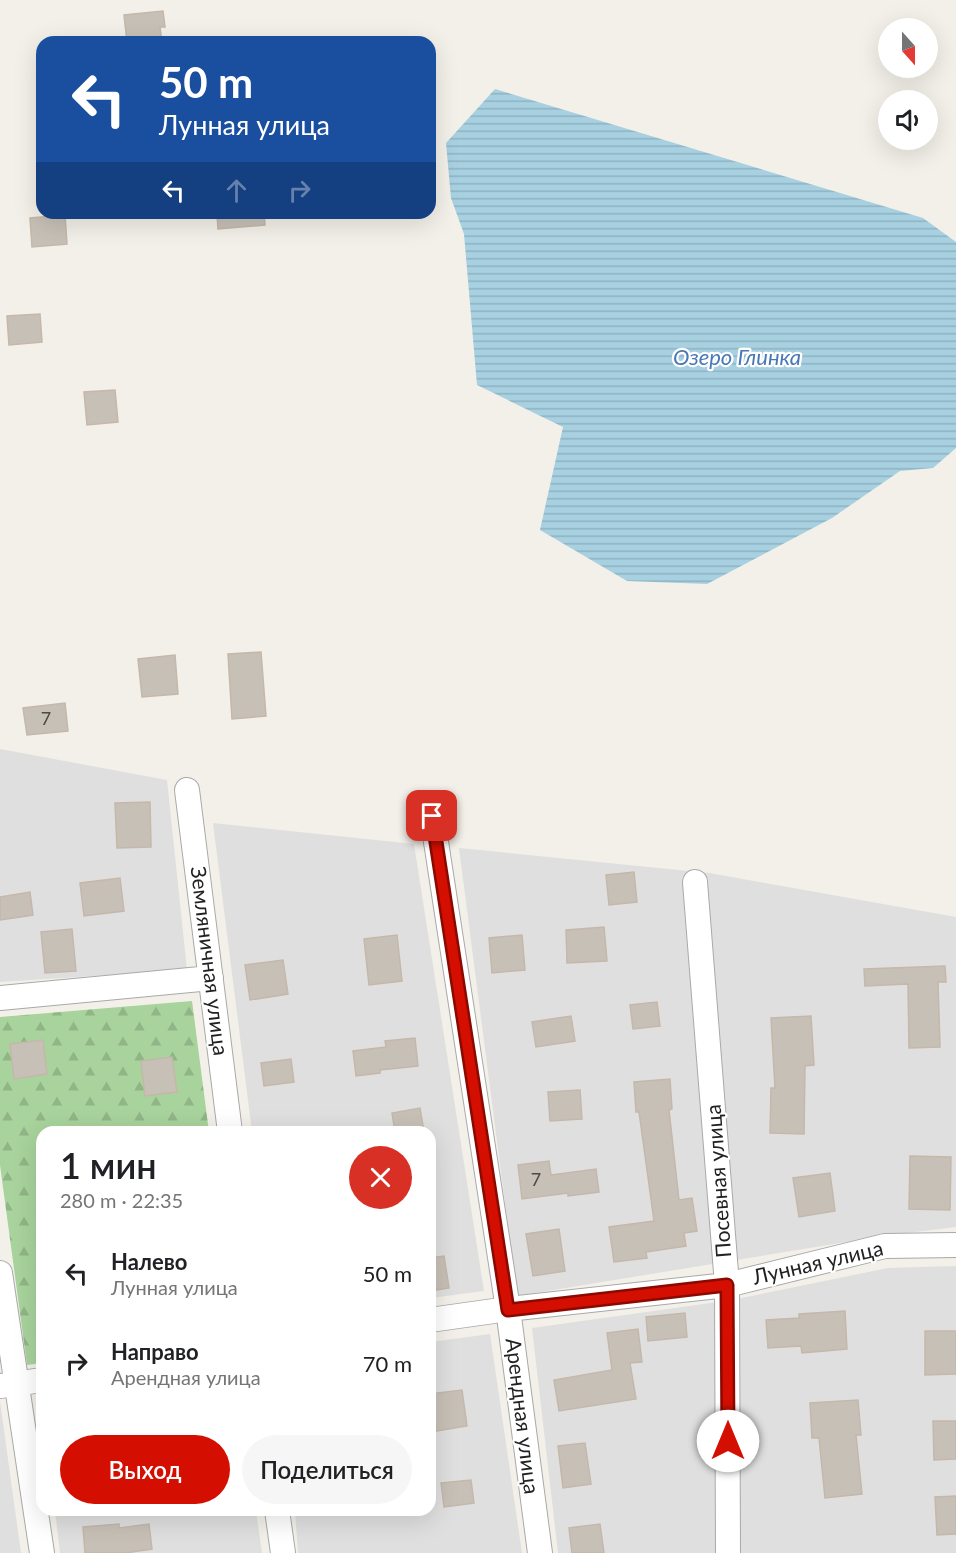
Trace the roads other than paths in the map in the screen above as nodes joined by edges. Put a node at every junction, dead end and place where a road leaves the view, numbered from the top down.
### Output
1 (187, 790) dead end
2 (432, 816) dead end
3 (695, 882) dead end
4 (211, 978) junction
5 (0, 998) edge
6 (229, 1126) edge
7 (956, 1245) edge
8 (0, 1273) edge
9 (727, 1285) junction
10 (508, 1310) junction
11 (436, 1319) edge
12 (36, 1381) edge
13 (9, 1385) edge
14 (278, 1516) edge
15 (42, 1553) edge
16 (283, 1553) edge
17 (540, 1553) edge
18 (728, 1553) edge

1 - 4 street, Земляничная улица
2 - 10 street, Арендная улица
3 - 9 street, Посевная улица
4 - 5 street
4 - 6 street, Земляничная улица
7 - 9 street, Лунная улица
8 - 13 street
9 - 10 street, Лунная улица
9 - 18 street, Посевная улица
10 - 11 street, Лунная улица
10 - 17 street, Арендная улица
12 - 13 street
13 - 15 street
14 - 16 street

